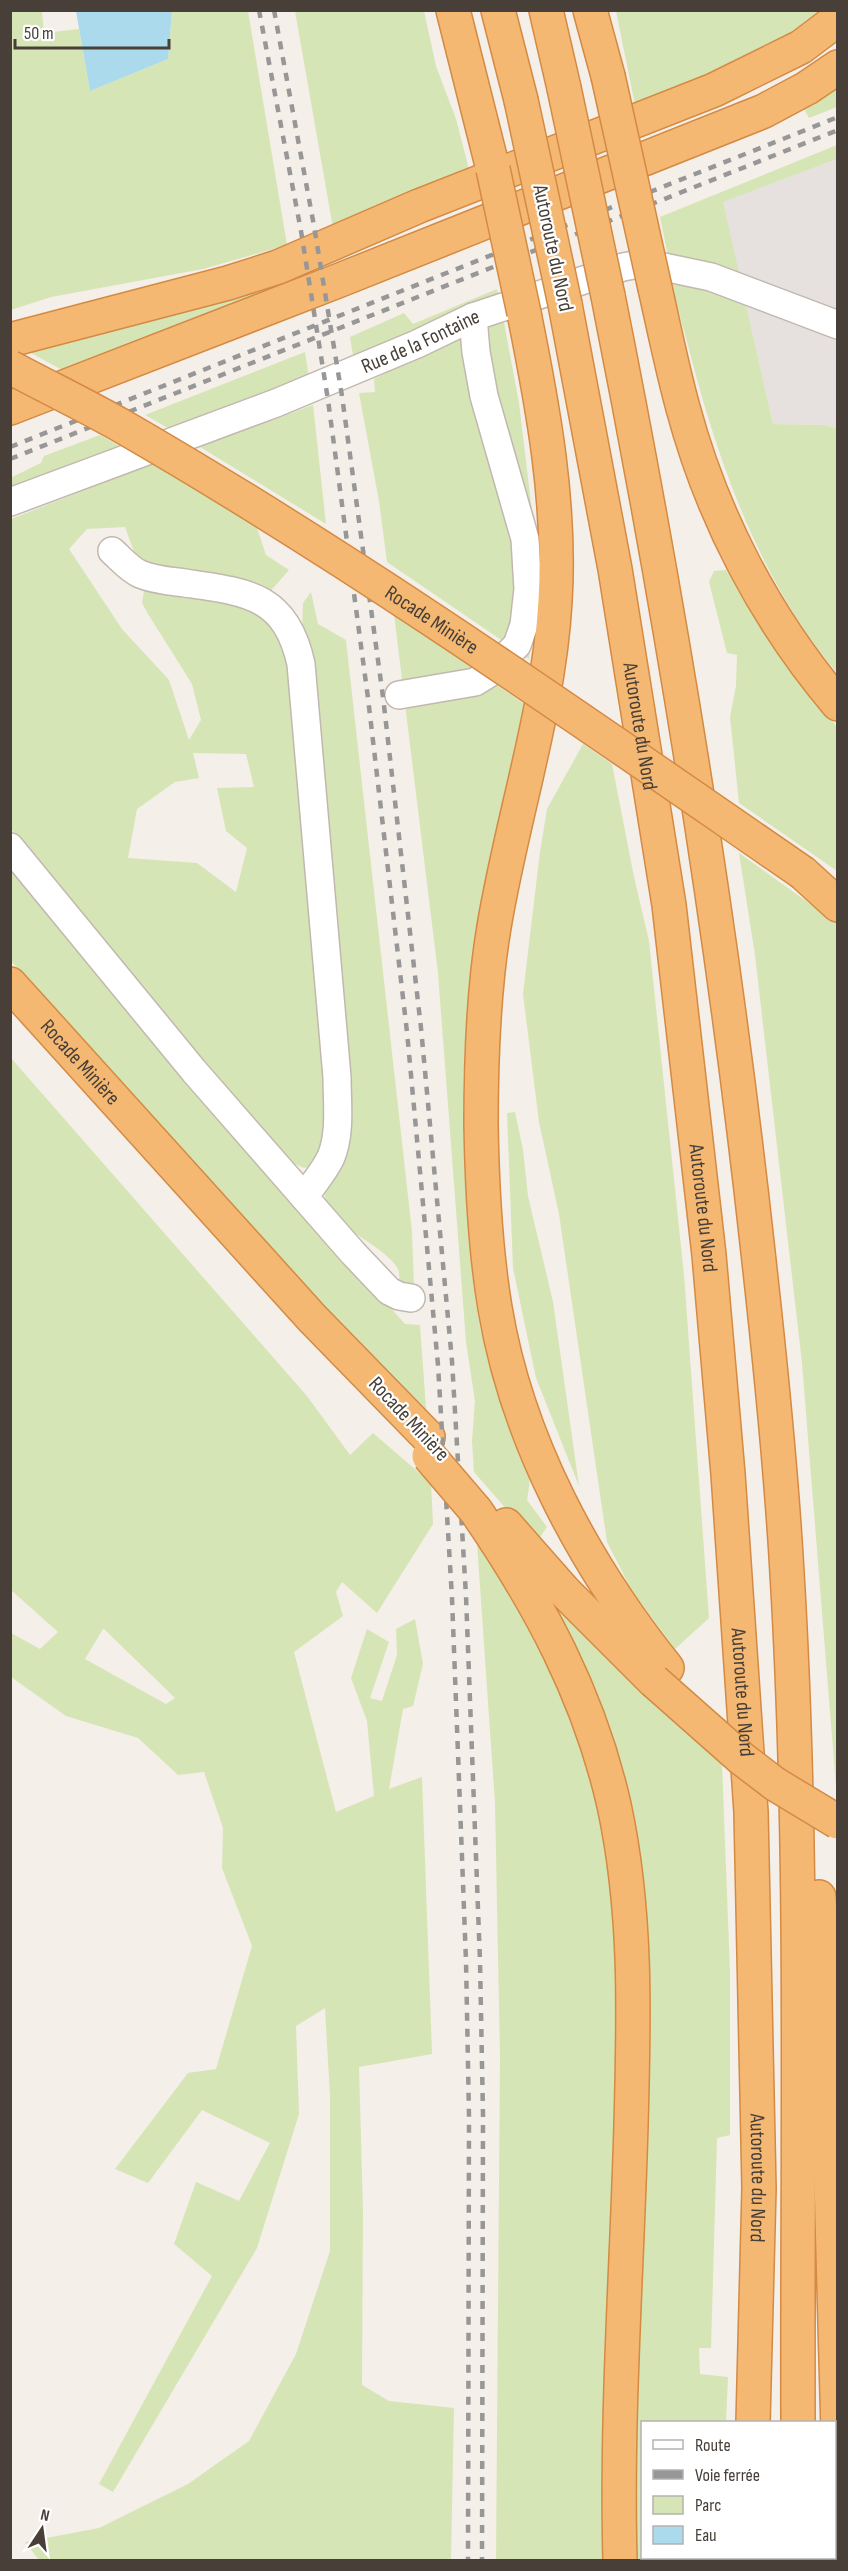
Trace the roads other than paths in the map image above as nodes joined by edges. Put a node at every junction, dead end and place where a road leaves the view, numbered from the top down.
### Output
1 (453, 10) edge
2 (498, 10) edge
3 (546, 10) edge
4 (590, 10) edge
5 (598, 10) edge
6 (837, 19) edge
7 (837, 67) edge
8 (608, 76) junction
9 (474, 317) junction
10 (837, 326) edge
11 (10, 340) edge
12 (10, 367) edge
13 (10, 408) edge
14 (10, 502) edge
15 (112, 551) dead end
16 (399, 695) dead end
17 (837, 704) edge
18 (10, 847) edge
19 (803, 873) junction
20 (837, 896) edge
21 (837, 905) edge
22 (10, 984) edge
23 (304, 1197) junction
24 (411, 1298) dead end
25 (475, 1501) junction
26 (661, 1674) junction
27 (796, 1779) junction
28 (837, 1820) edge
29 (753, 2421) edge
30 (798, 2421) edge
31 (837, 2432) edge
32 (620, 2560) edge

1 - 26 highway, bridge
2 - 29 highway, Autoroute du Nord, bridge
3 - 27 highway, Autoroute du Nord, bridge
4 - 8 highway
5 - 8 highway
6 - 11 highway
7 - 13 highway
8 - 17 highway, bridge
9 - 10 street, Rue de la Fontaine
9 - 14 street, Rue de la Fontaine
9 - 16 street
12 - 19 highway, Rocade Minière, bridge
15 - 23 street
18 - 23 street
19 - 20 highway, Rocade Minière
19 - 21 highway
22 - 25 highway, Rocade Minière
23 - 24 street
25 - 26 highway, Rocade Minière
25 - 32 highway
26 - 28 highway, Rocade Minière, bridge
27 - 30 highway, Autoroute du Nord
27 - 31 highway

